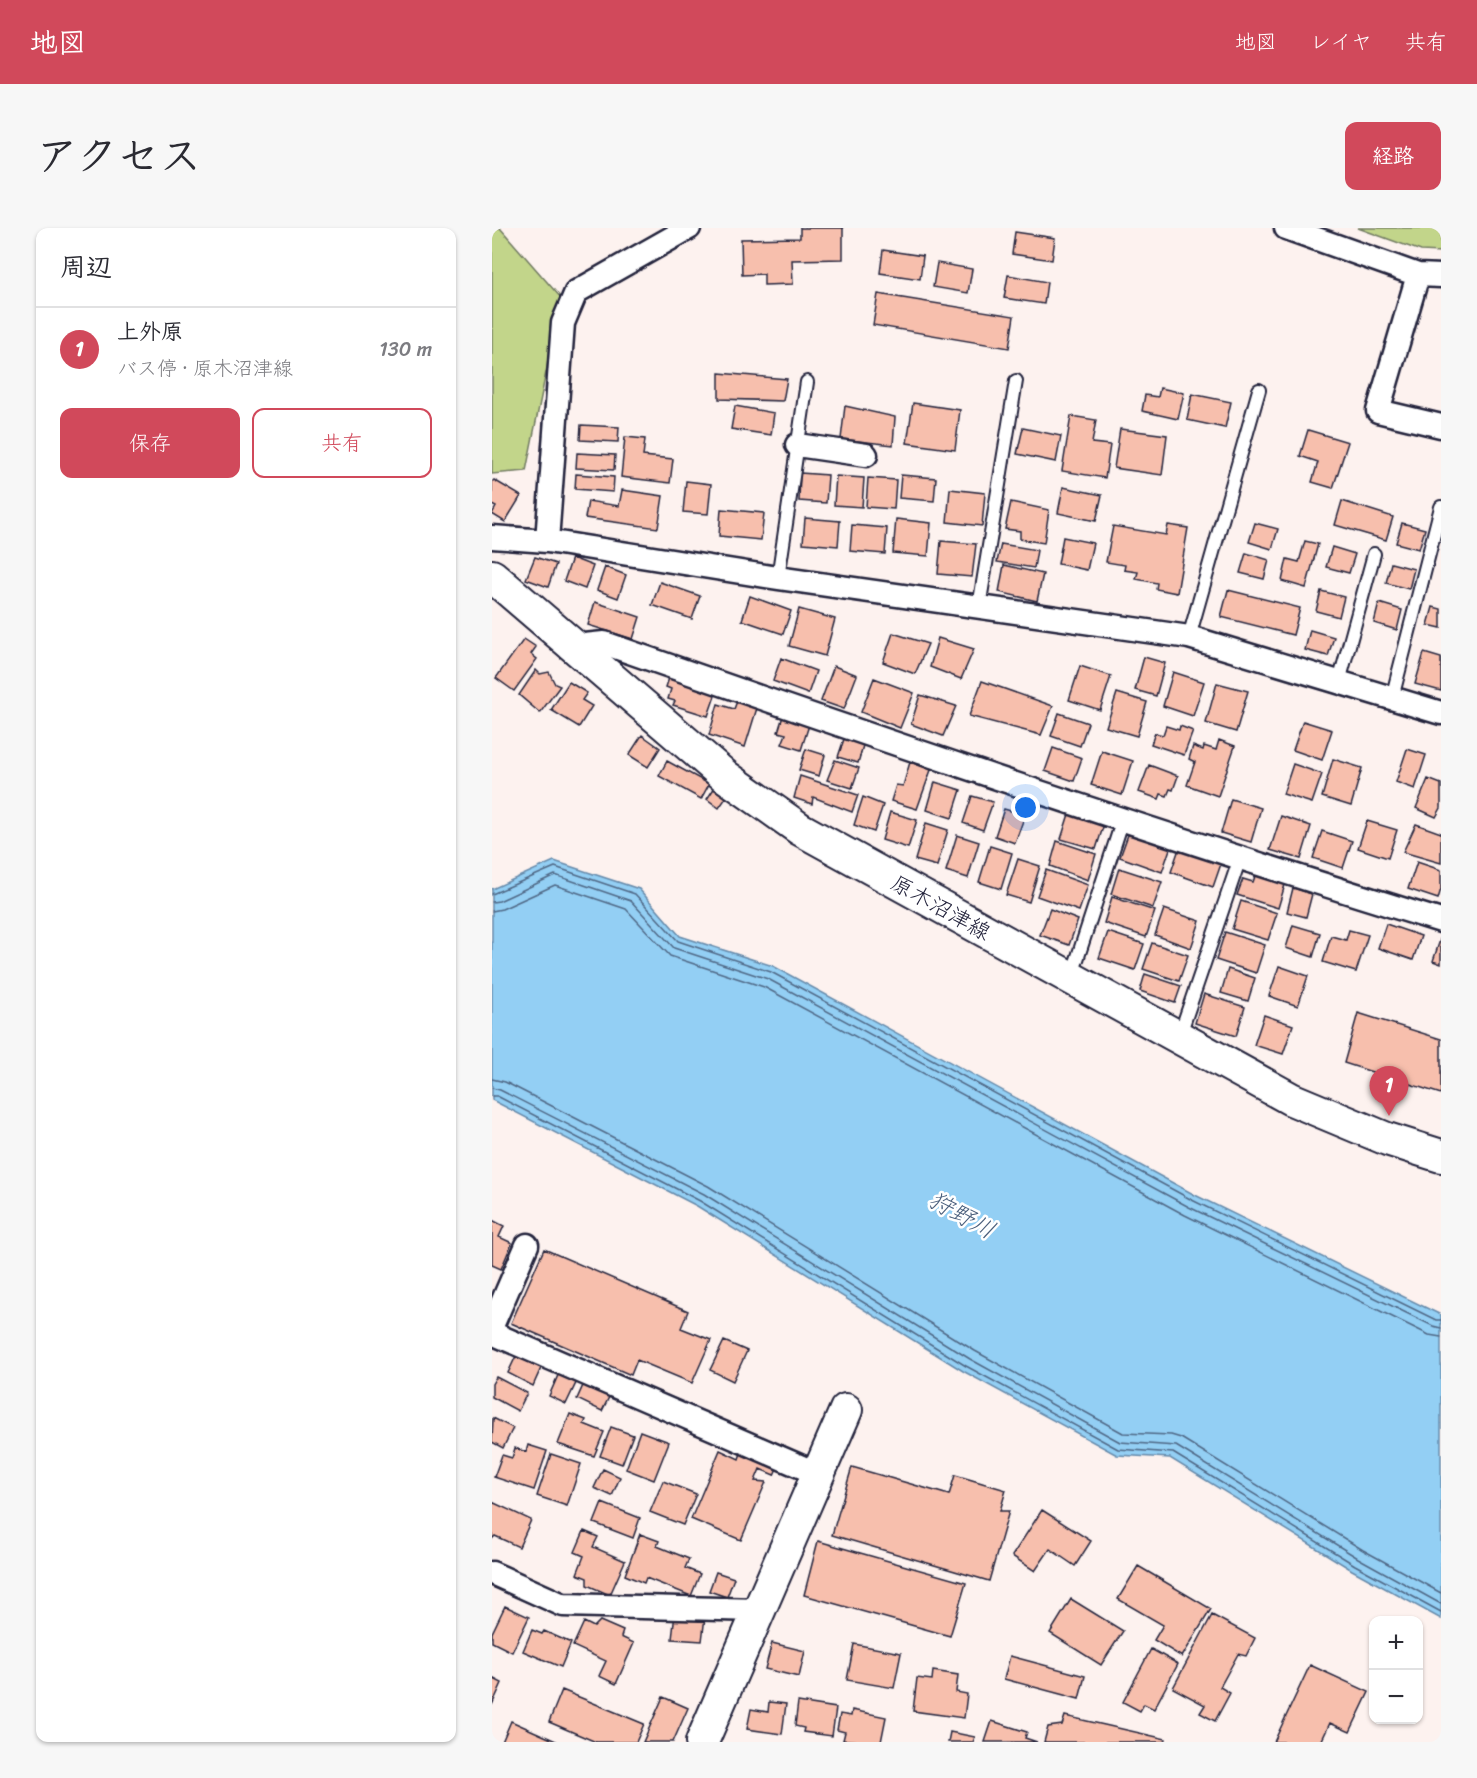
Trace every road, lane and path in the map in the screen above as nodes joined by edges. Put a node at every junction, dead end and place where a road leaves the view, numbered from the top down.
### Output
1 (689, 228) edge
2 (1286, 228) edge
3 (1418, 275) junction
4 (1441, 276) edge
5 (807, 381) dead end
6 (1016, 381) dead end
7 (1259, 390) dead end
8 (1441, 426) edge
9 (797, 445) junction
10 (866, 454) dead end
11 (1441, 507) edge
12 (492, 537) edge
13 (547, 541) junction
14 (1374, 554) dead end
15 (492, 576) edge
16 (778, 578) junction
17 (979, 607) junction
18 (1189, 637) junction
19 (575, 646) junction
20 (1339, 682) junction
21 (1392, 698) junction
22 (1441, 713) edge
23 (1123, 819) junction
24 (1240, 858) junction
25 (1441, 921) edge
26 (1070, 979) junction
27 (1179, 1038) junction
28 (1441, 1156) edge
29 (527, 1245) dead end
30 (492, 1326) edge
31 (492, 1333) edge
32 (846, 1410) dead end
33 (818, 1474) junction
34 (492, 1574) edge
35 (759, 1610) junction
36 (702, 1742) edge

1 - 13 street
2 - 3 street
3 - 4 street
3 - 8 street
5 - 9 lane
6 - 17 lane
7 - 18 lane
9 - 10 street
9 - 16 lane
11 - 21 lane
12 - 13 street
13 - 16 street
14 - 20 lane
15 - 19 main road, 原木沼津線
16 - 17 street
17 - 18 street
18 - 20 street
19 - 23 street
19 - 26 main road, 原木沼津線
20 - 21 street
21 - 22 street
23 - 24 street
23 - 26 lane
24 - 25 street
24 - 27 lane
26 - 27 main road, 原木沼津線
27 - 28 main road, 原木沼津線
29 - 30 street
31 - 33 street
32 - 33 main road
33 - 35 main road
34 - 35 street
35 - 36 main road

